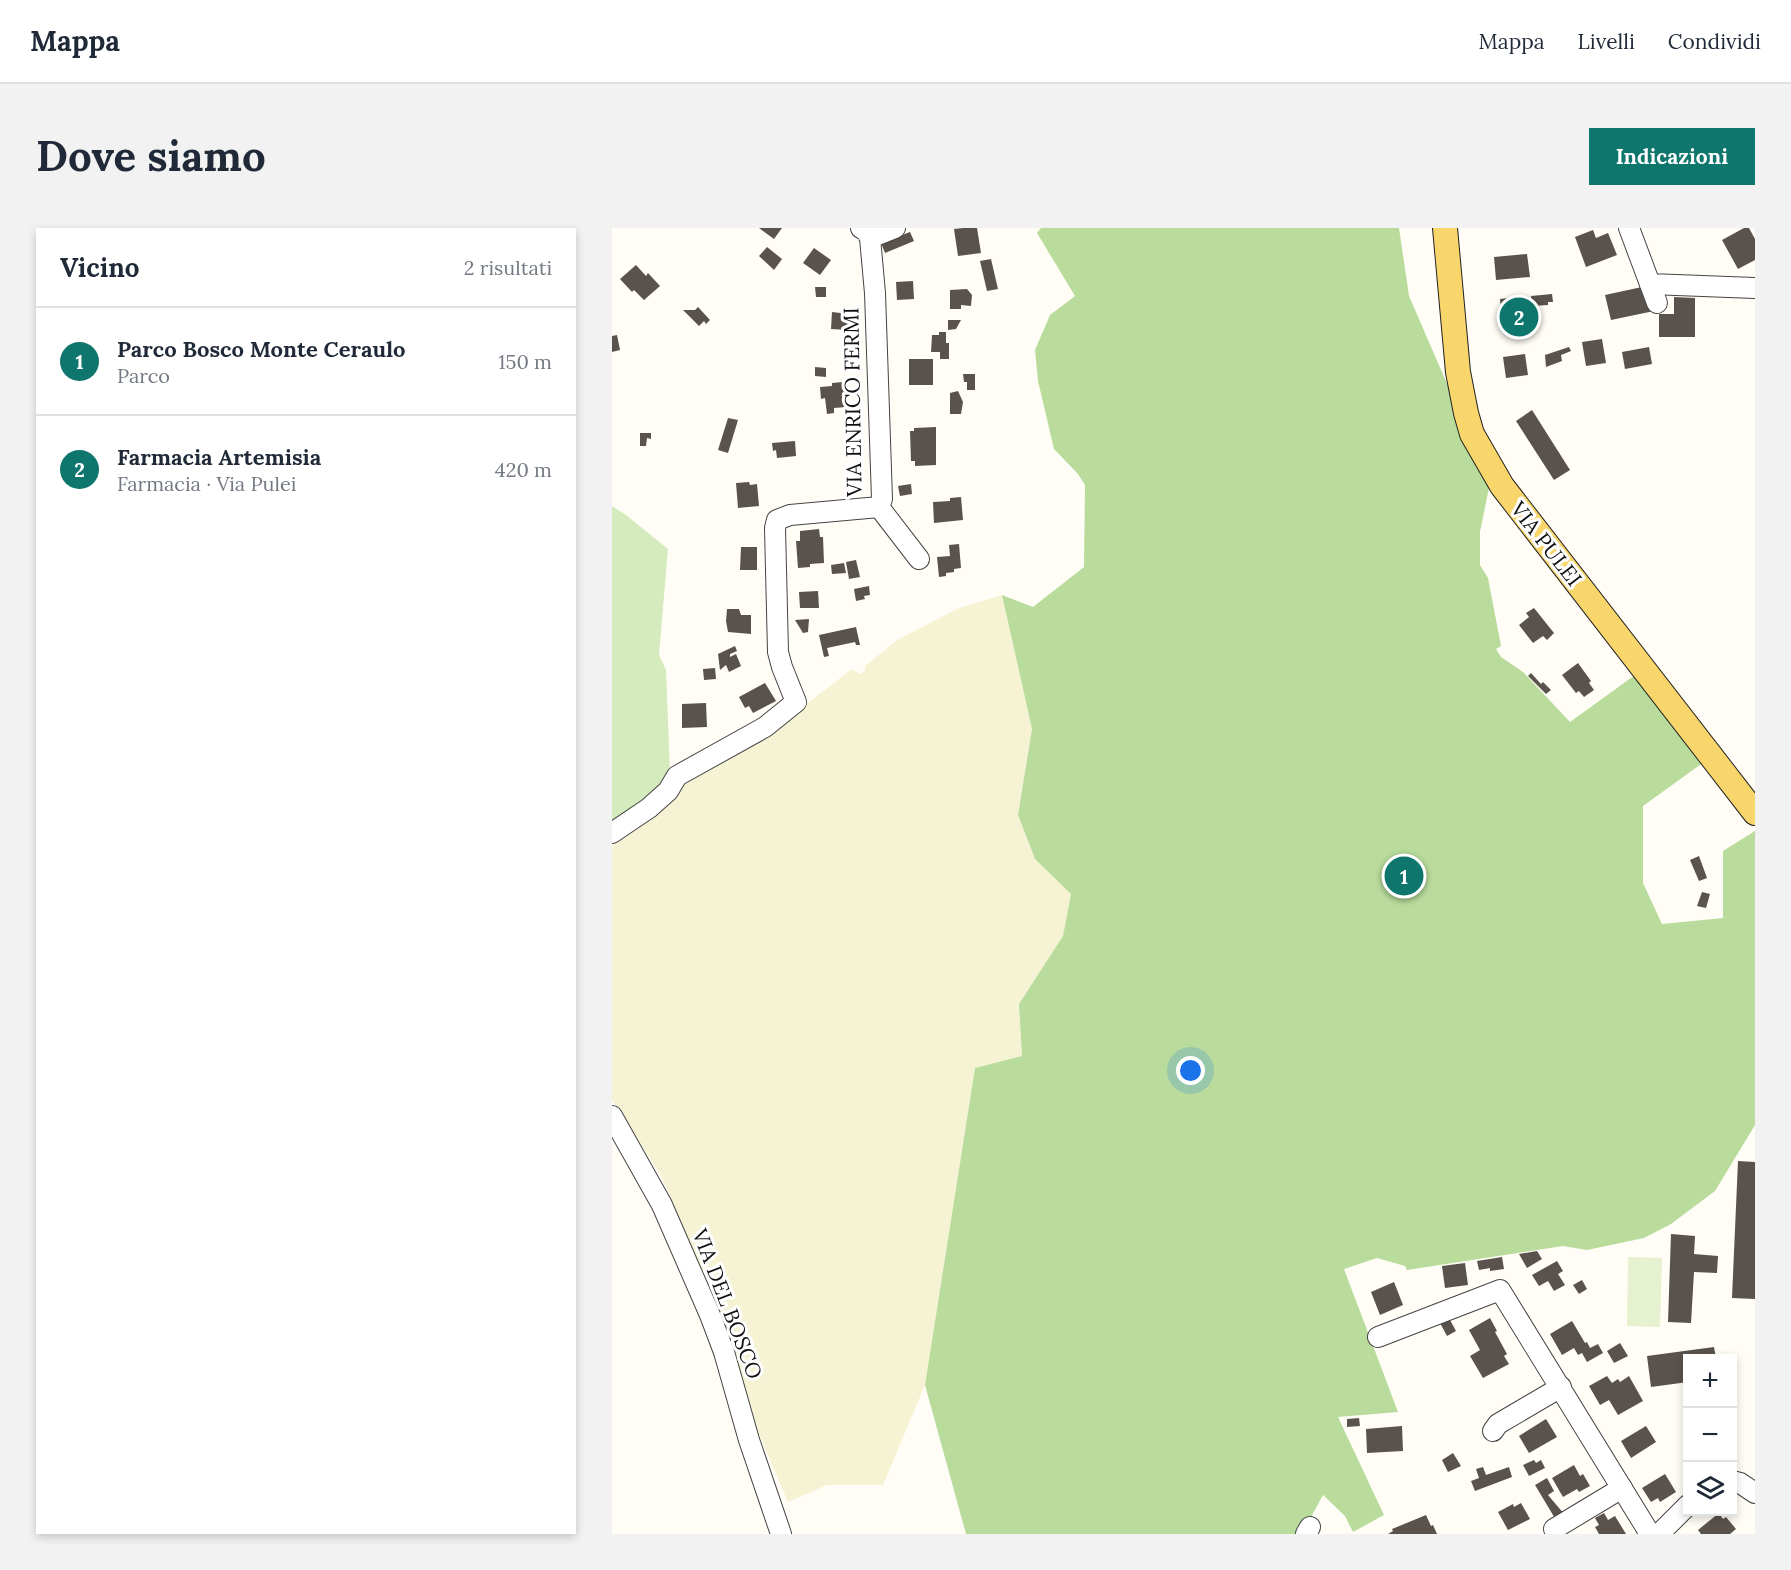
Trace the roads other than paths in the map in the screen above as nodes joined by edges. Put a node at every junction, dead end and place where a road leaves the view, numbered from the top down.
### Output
1 (896, 228) edge
2 (1445, 228) edge
3 (1629, 228) edge
4 (866, 233) edge
5 (1650, 284) junction
6 (1755, 288) edge
7 (1657, 303) dead end
8 (879, 507) junction
9 (919, 559) dead end
10 (1755, 813) edge
11 (612, 832) edge
12 (612, 1116) edge
13 (1378, 1337) dead end
14 (1561, 1387) junction
15 (1493, 1431) dead end
16 (1737, 1482) edge
17 (1622, 1488) junction
18 (1755, 1493) edge
19 (1683, 1510) edge
20 (779, 1526) edge
21 (1554, 1529) dead end
22 (1650, 1534) edge
23 (1659, 1534) edge

1 - 4 street
2 - 10 main road, VIA PULEI
3 - 5 street
4 - 8 street, VIA ENRICO FERMI
5 - 6 street
5 - 7 street
8 - 9 street
8 - 11 street, VIA ENRICO FERMI
12 - 20 street, VIA DEL BOSCO
13 - 14 street
14 - 15 street
14 - 17 street
16 - 18 street
17 - 21 street
17 - 22 street
19 - 23 street

